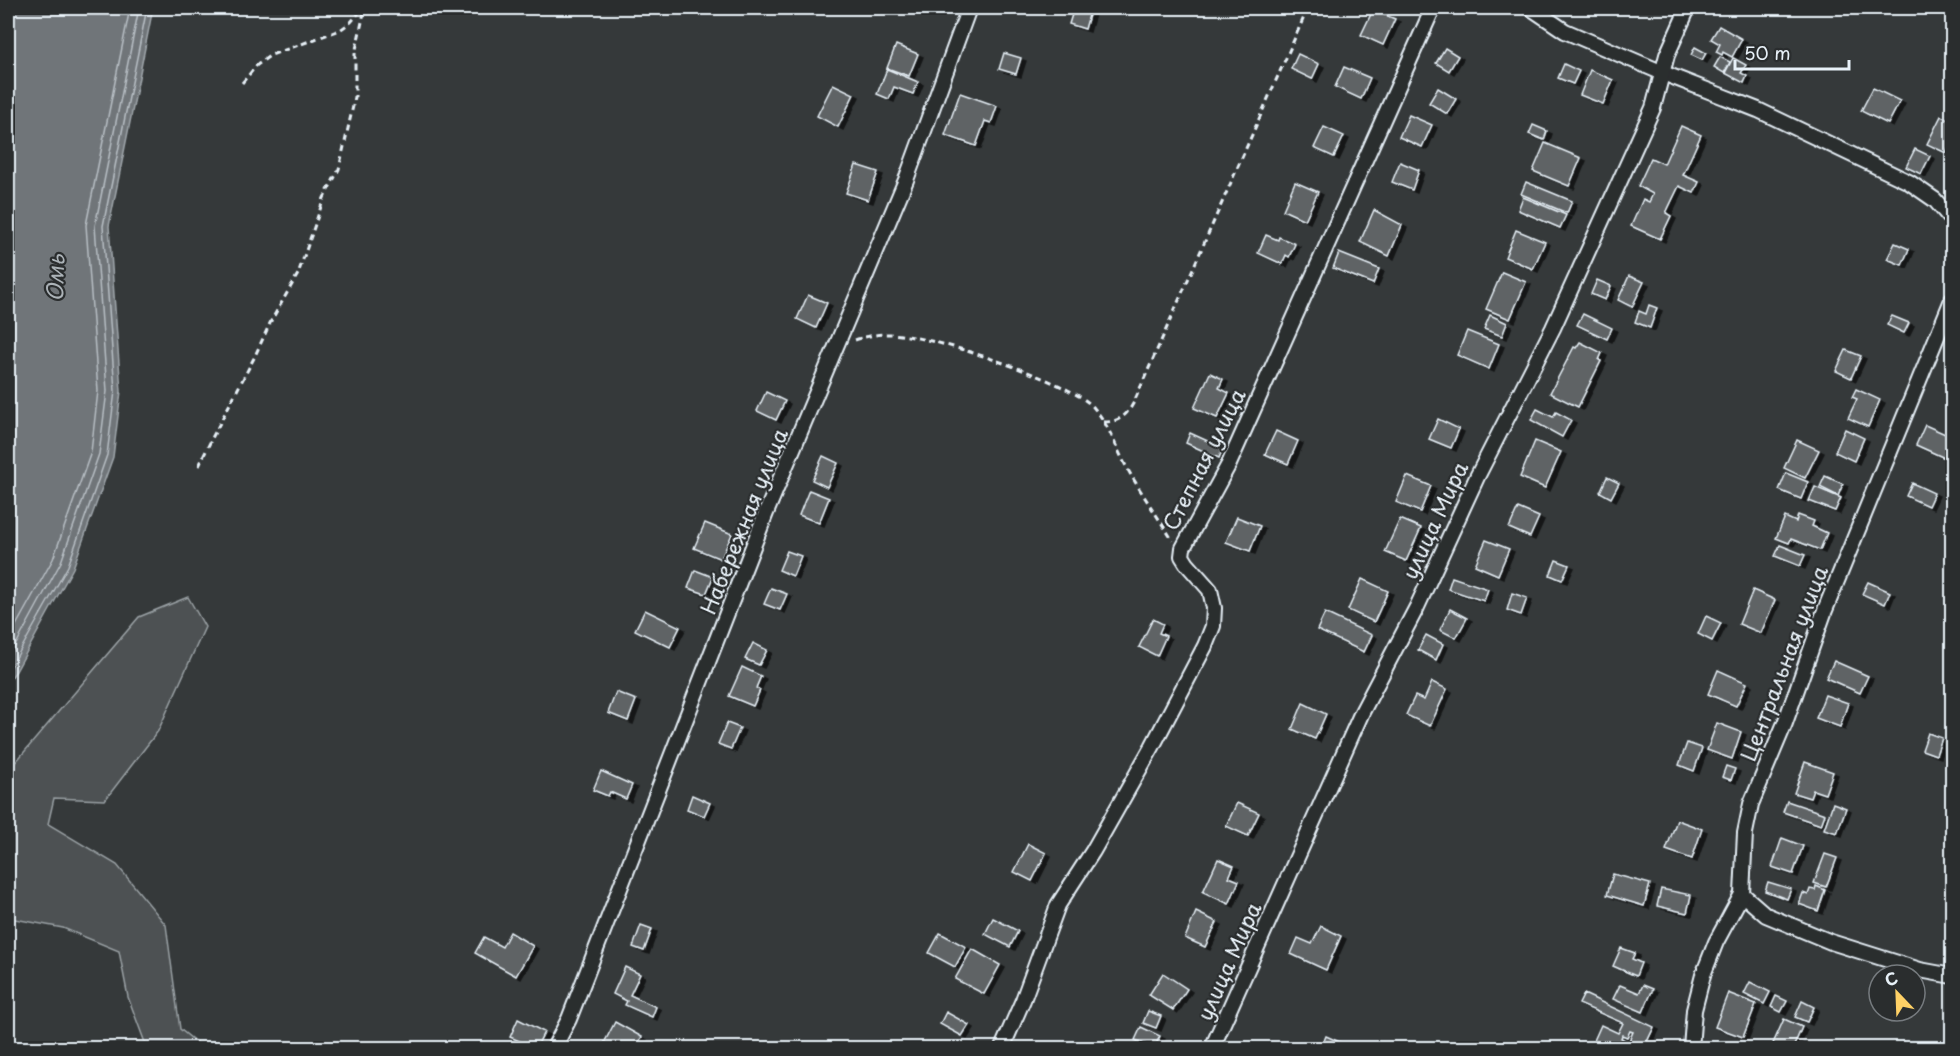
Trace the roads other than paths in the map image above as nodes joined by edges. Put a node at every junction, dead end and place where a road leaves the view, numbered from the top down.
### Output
1 (969, 8) edge
2 (1433, 8) edge
3 (1531, 8) edge
4 (1688, 8) edge
5 (1662, 73) junction
6 (1953, 220) edge
7 (1953, 300) edge
8 (1742, 894) junction
9 (1953, 976) edge
10 (554, 1048) edge
11 (1002, 1048) edge
12 (1212, 1048) edge
13 (1691, 1048) edge

1 - 10 street, Набережная улица
2 - 11 street, Степная улица
3 - 5 street
4 - 5 street, улица Мира
5 - 6 street
5 - 12 street, улица Мира
7 - 8 street, Центральная улица
8 - 9 street
8 - 13 street, Центральная улица

